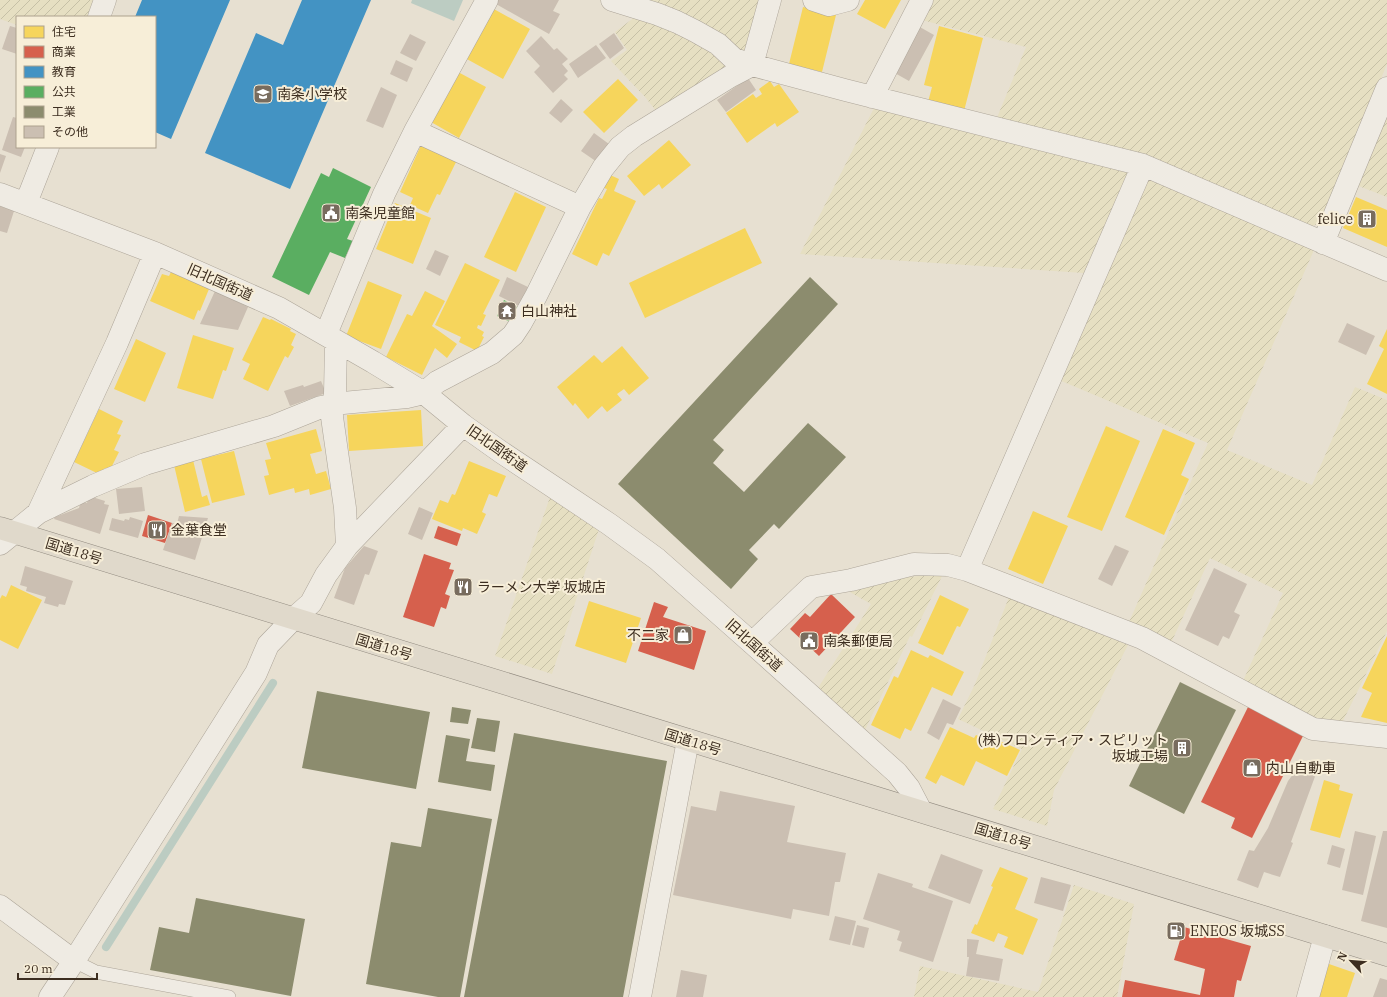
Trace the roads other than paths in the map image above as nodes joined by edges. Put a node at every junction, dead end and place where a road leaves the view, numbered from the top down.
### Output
1 (105, 0) edge
2 (487, 0) edge
3 (612, 0) edge
4 (770, 0) edge
5 (814, 0) edge
6 (848, 0) edge
7 (922, 0) edge
8 (99, 16) edge
9 (752, 65) junction
10 (1387, 88) edge
11 (872, 97) junction
12 (415, 131) junction
13 (48, 148) edge
14 (1142, 165) junction
15 (0, 194) edge
16 (26, 203) junction
17 (580, 207) junction
18 (1323, 243) junction
19 (155, 253) junction
20 (1387, 270) edge
21 (331, 337) junction
22 (424, 393) junction
23 (333, 404) junction
24 (463, 424) junction
25 (38, 513) junction
26 (4, 535) edge
27 (347, 546) junction
28 (967, 570) junction
29 (293, 619) junction
30 (752, 643) junction
31 (1387, 737) edge
32 (688, 740) junction
33 (921, 811) junction
34 (0, 906) edge
35 (1325, 936) junction
36 (1387, 955) edge
37 (74, 961) junction
38 (50, 997) edge
39 (229, 997) edge
40 (640, 997) edge
41 (1308, 997) edge

1 - 8 street
2 - 12 street
3 - 9 street
4 - 9 street
5 - 6 street
7 - 11 street
9 - 11 street
9 - 17 street
10 - 18 street
11 - 14 street
12 - 17 street
12 - 21 street
13 - 16 street
14 - 18 street
14 - 28 street
15 - 16 street, 旧北国街道
16 - 19 street, 旧北国街道
17 - 22 street
18 - 20 street
19 - 21 street, 旧北国街道
19 - 25 street
21 - 22 street, 旧北国街道
21 - 23 street
22 - 23 street
22 - 24 street, 旧北国街道
23 - 25 street
23 - 27 street
24 - 27 street
24 - 30 street, 旧北国街道
25 - 26 street
26 - 29 highway, 国道18号
27 - 29 street
28 - 30 street
28 - 31 street
29 - 32 highway, 国道18号
29 - 37 street
30 - 33 street, 旧北国街道
32 - 33 highway, 国道18号
32 - 40 street
33 - 35 highway, 国道18号
34 - 37 street
35 - 36 highway, 国道18号
35 - 41 street
37 - 38 street
37 - 39 lane

